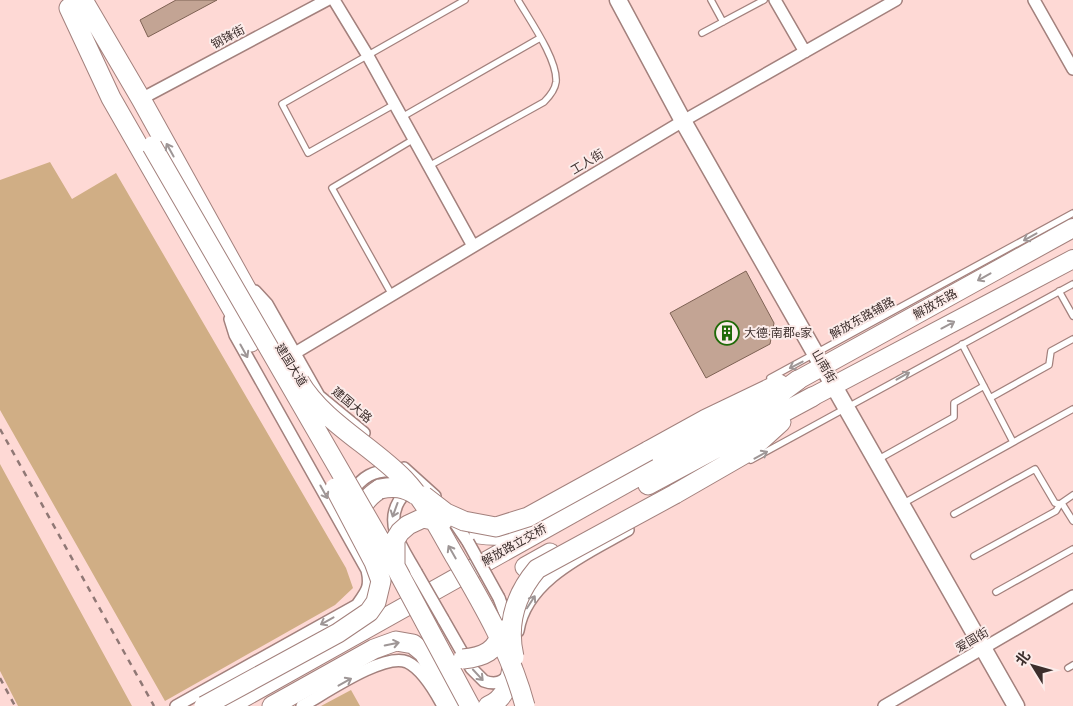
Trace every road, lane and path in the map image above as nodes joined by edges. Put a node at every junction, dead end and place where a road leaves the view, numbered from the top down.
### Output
1 (327, 0) edge
2 (334, 0) edge
3 (465, 0) edge
4 (518, 0) edge
5 (618, 0) edge
6 (711, 0) edge
7 (764, 0) edge
8 (775, 0) edge
9 (896, 0) edge
10 (1034, 0) edge
11 (79, 3) edge
12 (723, 22) junction
13 (702, 33) dead end
14 (540, 38) junction
15 (805, 52) junction
16 (368, 56) junction
17 (1073, 69) edge
18 (141, 99) junction
19 (395, 104) junction
20 (402, 117) junction
21 (683, 121) junction
22 (414, 139) junction
23 (429, 166) junction
24 (1073, 213) edge
25 (1073, 228) edge
26 (473, 246) junction
27 (1073, 259) edge
28 (1073, 284) edge
29 (221, 289) junction
30 (1059, 291) junction
31 (392, 295) junction
32 (1073, 316) edge
33 (1073, 338) edge
34 (962, 344) junction
35 (287, 349) junction
36 (821, 360) junction
37 (764, 381) dead end
38 (790, 385) junction
39 (835, 386) junction
40 (984, 386) junction
41 (812, 397) junction
42 (990, 398) junction
43 (847, 407) junction
44 (1073, 409) edge
45 (702, 416) junction
46 (776, 426) junction
47 (1013, 442) junction
48 (746, 454) junction
49 (877, 460) junction
50 (715, 472) junction
51 (406, 475) junction
52 (1073, 494) edge
53 (426, 496) junction
54 (902, 504) junction
55 (1060, 504) junction
56 (444, 507) junction
57 (954, 514) dead end
58 (1073, 521) edge
59 (350, 528) junction
60 (1073, 549) edge
61 (974, 556) dead end
62 (395, 566) junction
63 (996, 592) dead end
64 (1073, 596) edge
65 (434, 639) junction
66 (518, 648) junction
67 (984, 649) junction
68 (521, 686) edge
69 (453, 704) edge
70 (176, 706) edge
71 (204, 706) edge
72 (228, 706) edge
73 (246, 706) edge
74 (272, 706) edge
75 (302, 706) edge
76 (470, 706) edge
77 (488, 706) edge
78 (518, 706) edge
79 (530, 706) edge
80 (884, 706) edge
81 (1016, 706) edge

1 - 18 street, 钢锋街
2 - 16 street
3 - 16 lane
4 - 14 lane
5 - 21 main road, 山南街
6 - 12 lane
7 - 12 lane
8 - 15 street
9 - 15 street, 工人街
10 - 17 street
11 - 18 highway, 建国大道
11 - 29 highway
11 - 62 highway, 建国大道, bridge
12 - 13 lane
14 - 20 lane
14 - 23 lane
15 - 21 street, 工人街
16 - 19 street
16 - 19 lane
35 -> 18 highway, 建国大道
19 - 20 street
20 - 22 street
21 - 26 street, 工人街
21 - 36 main road, 山南街
22 - 23 street
22 - 31 lane
23 - 26 street
24 -> 36 lane, 解放东路辅路
25 -> 36 main road, 解放东路
26 - 31 street, 工人街
39 -> 27 main road, 解放东路
28 - 30 lane
29 - 59 highway, bridge
29 -> 59 street
30 - 32 lane
30 - 34 lane
31 - 35 street, 工人街
33 - 42 lane
34 - 40 lane
43 -> 34 lane
35 - 51 highway, 建国大道, bridge
36 -> 37 lane, 解放东路辅路
36 - 38 main road, 解放东路
36 - 39 main road, 山南街
38 - 45 highway
38 - 62 highway, bridge
38 - 72 highway, 解放路立交桥
39 - 41 main road, 解放东路
39 - 43 main road, 山南街
40 - 42 lane
40 - 49 lane
41 - 46 highway
41 - 73 highway, 解放路立交桥
42 - 47 lane
48 -> 43 lane
43 - 49 main road, 山南街
44 - 47 lane
45 - 51 highway, bridge
45 - 56 street
46 - 48 highway
46 - 50 highway
47 - 54 lane
48 - 65 highway, bridge
49 - 54 main road, 山南街
66 -> 50 street
50 - 68 highway, bridge
51 - 53 highway, 建国大道, bridge
51 - 59 street
52 - 55 lane
53 - 56 street
53 - 59 highway, bridge
53 -> 66 street, bridge
68 -> 53 highway, 建国大道, bridge
54 - 67 main road, 山南街
55 - 57 lane
55 - 58 lane
55 - 61 lane
56 - 66 street, bridge
59 -> 70 street
59 - 71 highway, bridge
60 - 63 lane
62 - 65 highway, 建国大道, bridge
64 - 67 street, 爱国街
65 - 76 highway, 建国大道, bridge
66 - 68 street
67 - 80 street, 爱国街
67 - 81 main road, 山南街
68 - 77 highway
68 - 78 street
68 - 79 street
74 -> 69 highway
75 -> 69 street

